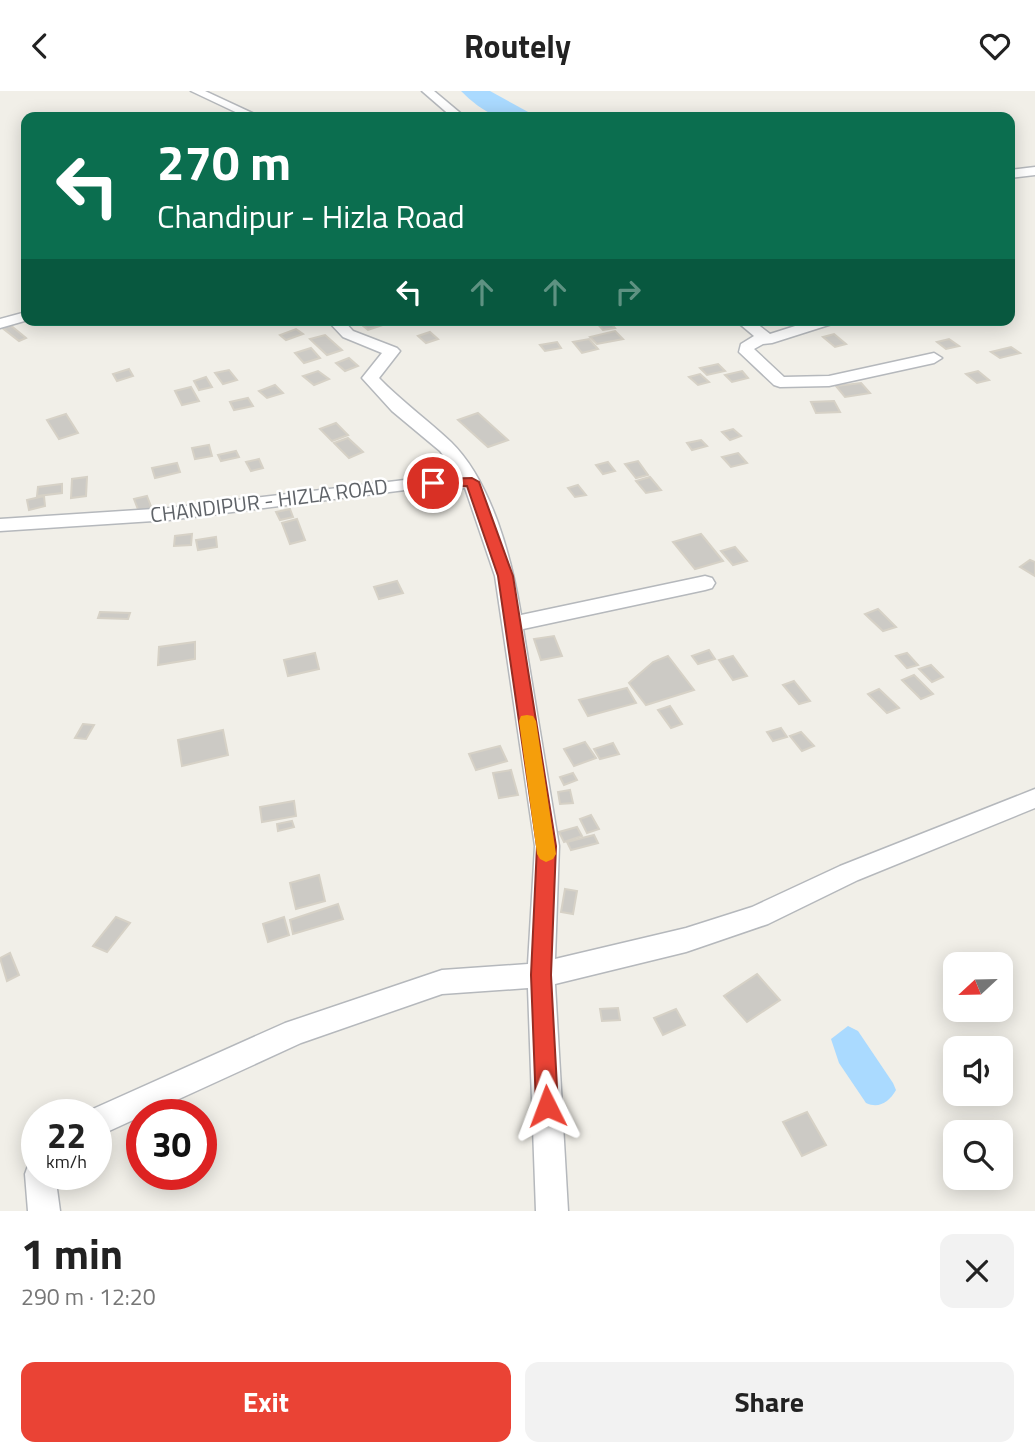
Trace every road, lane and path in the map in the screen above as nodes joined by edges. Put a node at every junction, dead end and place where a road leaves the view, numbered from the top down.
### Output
1 (196, 91) edge
2 (427, 91) edge
3 (244, 112) edge
4 (453, 112) edge
5 (1035, 171) edge
6 (1015, 173) edge
7 (21, 318) edge
8 (0, 324) edge
9 (340, 326) edge
10 (750, 326) edge
11 (812, 326) edge
12 (764, 337) junction
13 (934, 358) dead end
14 (472, 482) junction
15 (0, 525) edge
16 (705, 583) dead end
17 (512, 624) junction
18 (1035, 798) edge
19 (541, 975) junction
20 (112, 1115) edge
21 (42, 1190) edge
22 (44, 1211) edge
23 (552, 1211) edge

1 - 3 street
2 - 4 street
5 - 6 street
7 - 8 street
9 - 14 street
10 - 12 street
11 - 12 street
12 - 13 street
14 - 15 street, CHANDIPUR - HIZLA ROAD
14 - 17 street
16 - 17 street
17 - 19 street
18 - 19 street
19 - 20 street
19 - 23 street
21 - 22 street

